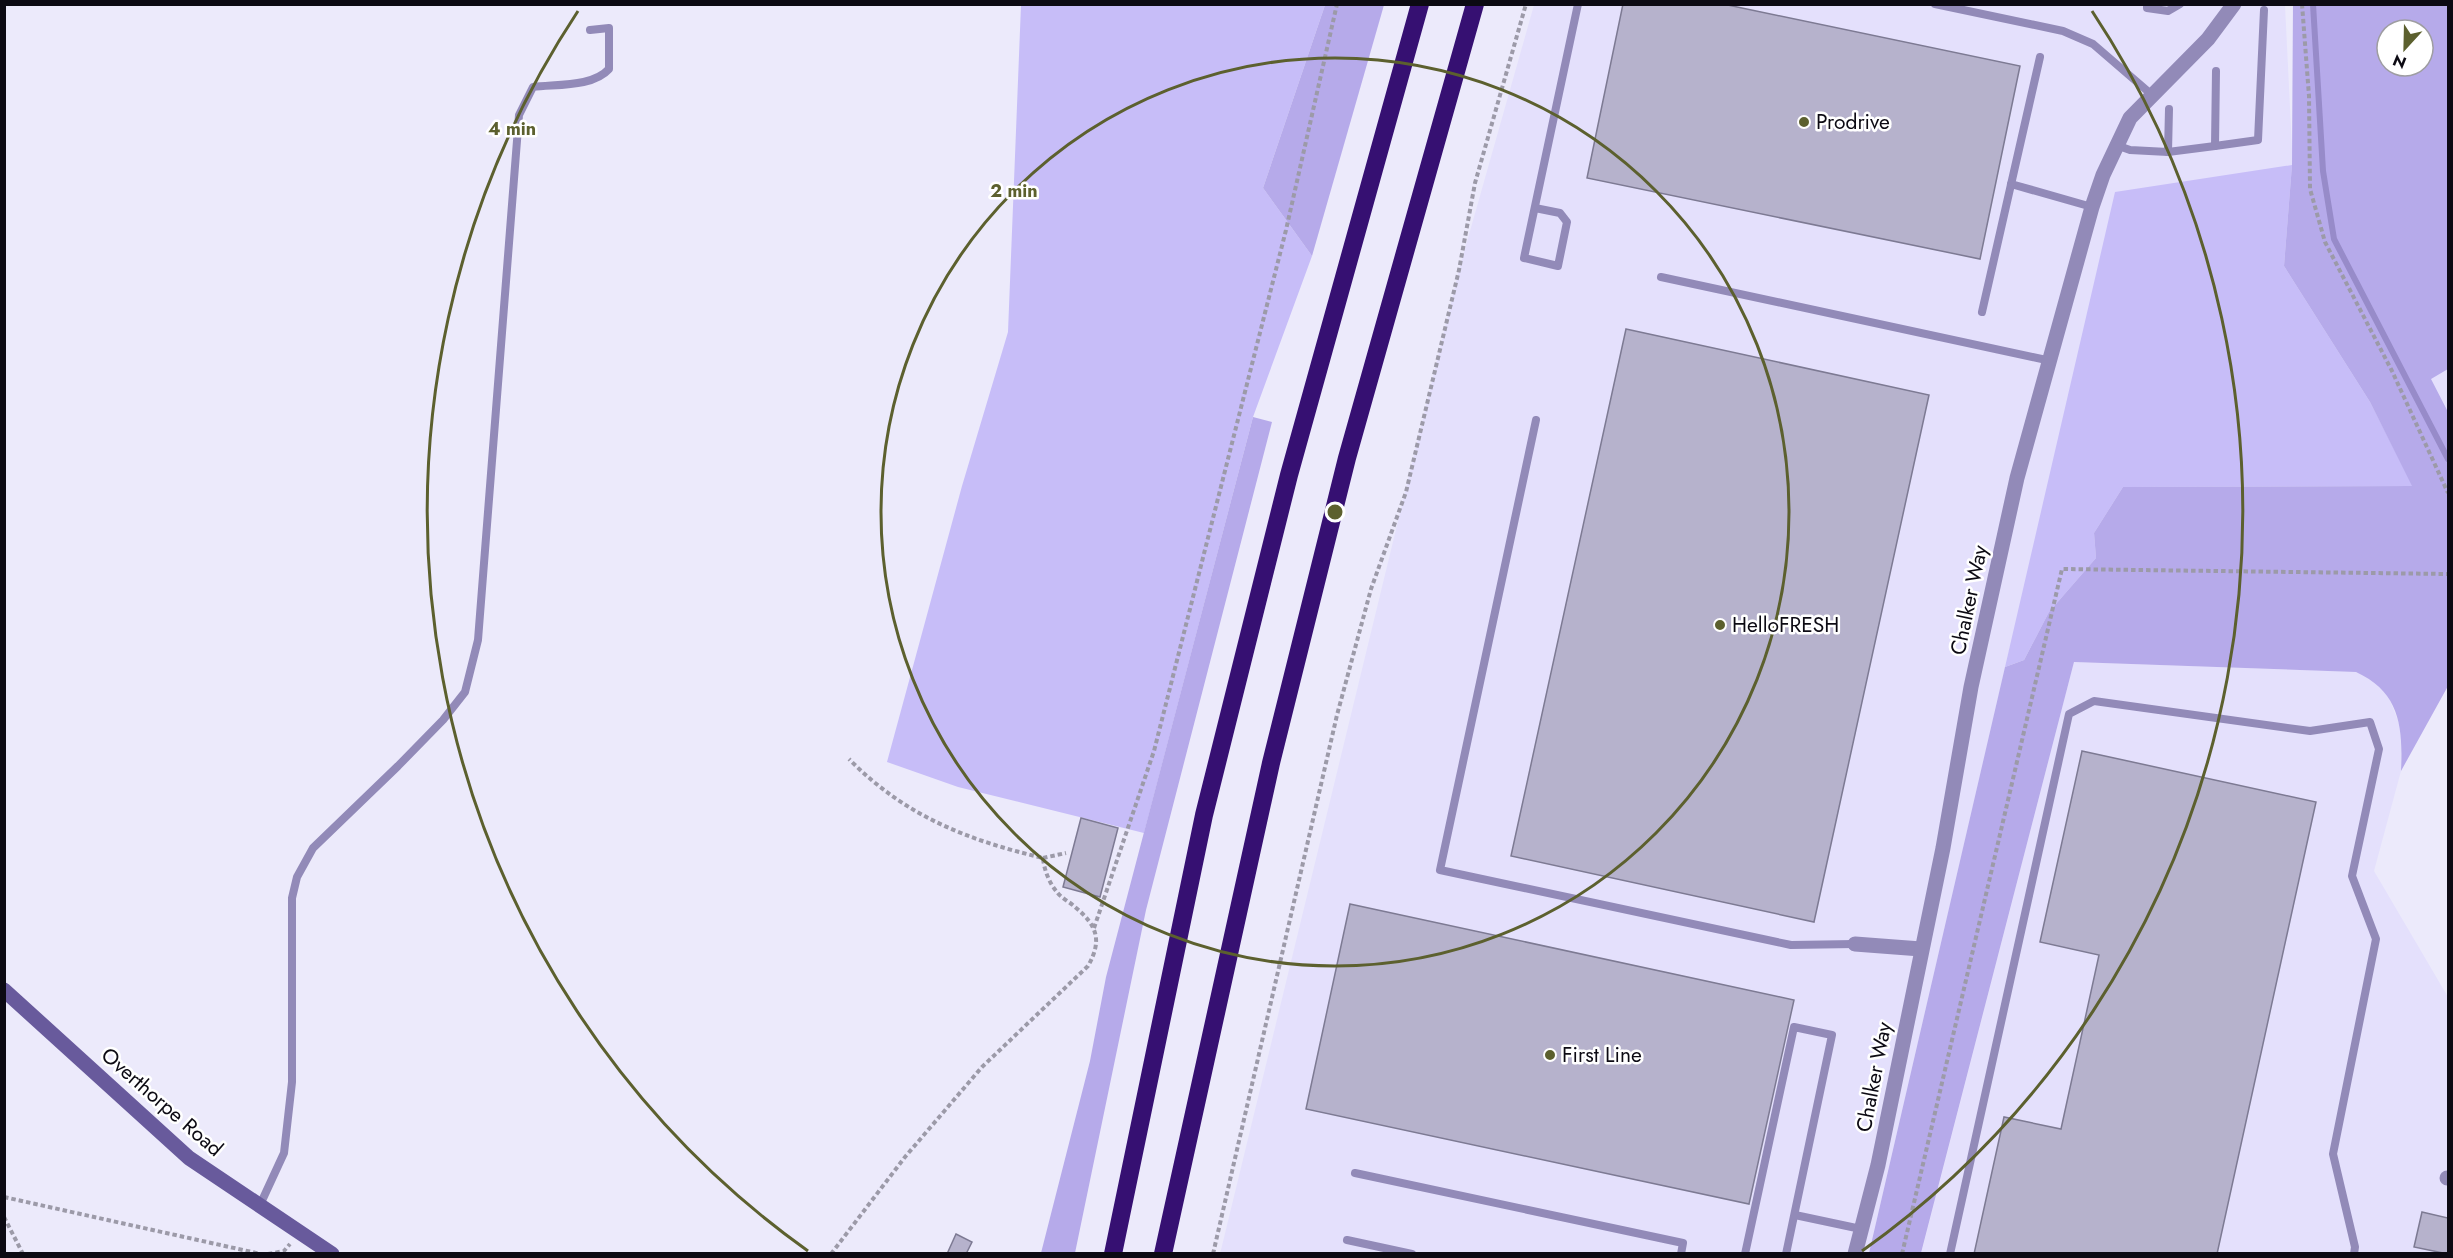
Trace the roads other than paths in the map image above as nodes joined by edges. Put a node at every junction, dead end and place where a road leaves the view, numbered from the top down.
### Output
1 (1420, 4) edge
2 (1475, 4) edge
3 (1578, 4) edge
4 (1935, 4) edge
5 (2147, 4) edge
6 (2180, 4) edge
7 (2234, 4) edge
8 (2264, 10) dead end
9 (590, 30) dead end
10 (2040, 57) dead end
11 (2216, 71) dead end
12 (2151, 93) junction
13 (2169, 109) dead end
14 (2116, 145) junction
15 (2215, 146) junction
16 (2168, 152) junction
17 (2011, 184) junction
18 (2092, 207) junction
19 (1535, 208) junction
20 (1661, 277) dead end
21 (1982, 312) dead end
22 (2051, 362) junction
23 (1536, 420) dead end
24 (1855, 944) joint
25 (1921, 949) junction
26 (4, 990) edge
27 (1355, 1173) dead end
28 (260, 1205) junction
29 (1795, 1215) junction
30 (1861, 1229) junction
31 (1347, 1240) dead end
32 (332, 1254) edge
33 (1113, 1254) edge
34 (1163, 1254) edge
35 (1412, 1254) edge
36 (1681, 1254) edge
37 (1745, 1254) edge
38 (1786, 1254) edge
39 (1855, 1254) edge
40 (1950, 1254) edge
41 (2354, 1254) edge

1 - 33 highway
2 - 34 highway
3 - 19 lane
4 - 12 lane
5 - 6 lane
7 - 12 street, Chalker Way
8 - 15 lane
9 - 28 lane
10 - 17 lane
11 - 15 lane
12 - 14 street, Chalker Way
13 - 16 lane
14 - 16 lane
14 - 18 street, Chalker Way
15 - 16 lane
17 - 18 lane
17 - 21 lane
18 - 22 street, Chalker Way
19 - 19 lane
20 - 22 lane
22 - 25 street, Chalker Way
23 - 24 lane
24 - 25 street
25 - 30 street, Chalker Way
26 - 28 street, Overthorpe Road
27 - 36 lane
28 - 32 street, Overthorpe Road
29 - 30 lane
29 - 37 lane
29 - 38 lane
30 - 39 street, Chalker Way
31 - 35 lane
40 - 41 lane

